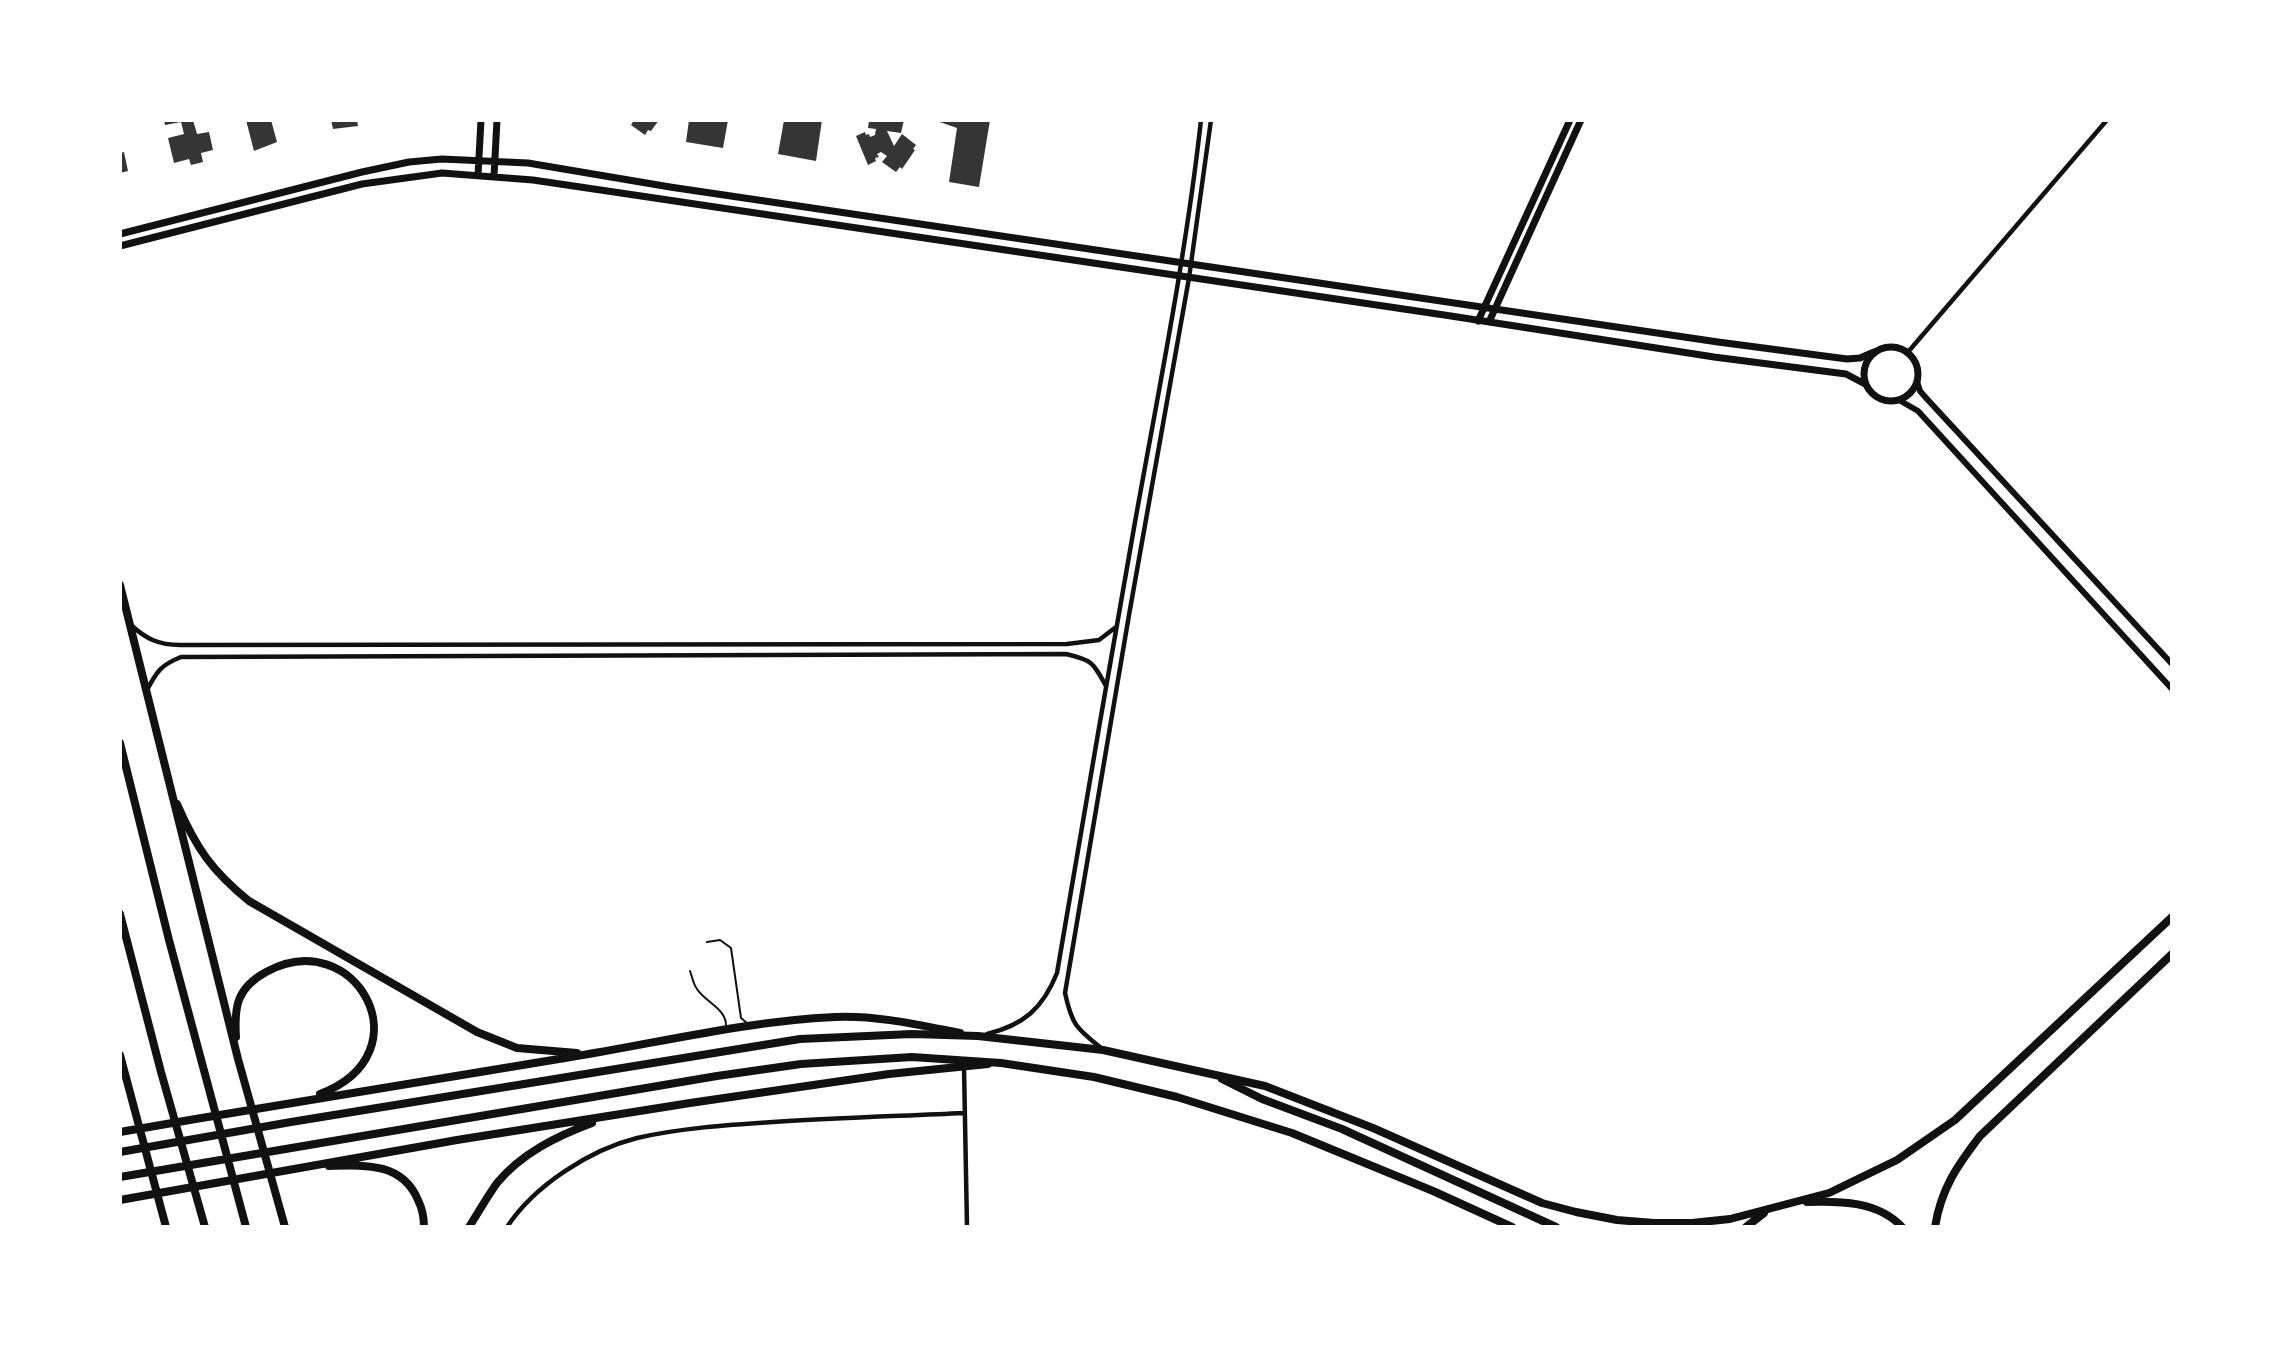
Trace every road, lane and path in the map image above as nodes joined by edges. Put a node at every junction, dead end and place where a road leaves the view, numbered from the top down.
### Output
1 (482, 120) edge
2 (497, 120) edge
3 (1201, 120) edge
4 (1211, 120) edge
5 (1570, 120) edge
6 (1581, 120) edge
7 (2107, 120) edge
8 (479, 161) junction
9 (495, 161) junction
10 (478, 175) junction
11 (494, 176) junction
12 (120, 234) edge
13 (120, 246) edge
14 (1181, 263) junction
15 (1191, 264) junction
16 (1179, 277) junction
17 (1189, 278) junction
18 (1484, 308) junction
19 (1494, 310) junction
20 (1478, 321) junction
21 (1489, 322) junction
22 (1874, 352) junction
23 (1908, 352) junction
24 (1917, 381) junction
25 (1865, 384) junction
26 (1899, 400) junction
27 (120, 585) edge
28 (129, 623) junction
29 (1116, 627) junction
30 (2172, 664) edge
31 (1106, 686) junction
32 (2172, 689) edge
33 (146, 693) junction
34 (120, 743) edge
35 (169, 785) junction
36 (120, 914) edge
37 (2172, 917) edge
38 (707, 942) dead end
39 (2172, 954) edge
40 (690, 971) dead end
41 (756, 1026) junction
42 (717, 1032) junction
43 (978, 1036) junction
44 (1103, 1050) junction
45 (594, 1053) junction
46 (120, 1055) edge
47 (238, 1059) junction
48 (120, 1062) edge
49 (1001, 1062) junction
50 (964, 1067) junction
51 (124, 1072) junction
52 (1210, 1072) junction
53 (290, 1103) junction
54 (964, 1113) junction
55 (608, 1117) junction
56 (120, 1132) edge
57 (120, 1152) edge
58 (304, 1167) junction
59 (120, 1177) edge
60 (120, 1200) edge
61 (1793, 1203) junction
62 (1767, 1210) junction
63 (284, 1226) edge
64 (166, 1227) edge
65 (205, 1227) edge
66 (246, 1227) edge
67 (424, 1227) edge
68 (469, 1227) edge
69 (507, 1227) edge
70 (967, 1227) edge
71 (1512, 1227) edge
72 (1556, 1227) edge
73 (1746, 1227) edge
74 (1902, 1227) edge
75 (1935, 1227) edge

1 - 8 main road
2 - 9 main road
3 - 14 street
4 - 15 street
5 - 18 main road
6 - 19 main road
7 - 23 street
8 - 9 main road
8 - 10 main road
8 - 12 main road
9 - 11 main road
9 - 14 main road
10 - 11 main road
10 - 13 main road
11 - 16 main road
14 - 15 main road
14 - 16 street
15 - 17 street
15 - 18 main road
16 - 17 main road
16 - 29 street
17 - 20 main road
17 - 44 street
18 - 19 main road
18 - 20 main road
19 - 21 main road
19 - 22 main road
20 - 21 main road
21 - 25 main road
22 - 23 main road
22 - 25 main road
23 - 24 main road
24 - 26 main road
24 - 30 street
25 - 26 main road
26 - 32 street
27 - 28 main road
28 - 29 street
28 - 33 main road
29 - 31 street
31 - 33 street
31 - 43 street
33 - 35 main road
34 - 66 highway
35 - 45 main road
35 - 47 main road
36 - 65 highway
37 - 61 highway
38 - 41 lane
39 - 75 highway
40 - 42 lane
41 - 42 main road
41 - 43 main road
42 - 45 main road
43 - 44 highway
43 - 57 highway
44 - 52 highway
45 - 53 main road
46 - 51 main road
47 - 53 main road
47 - 63 main road
48 - 51 main road
49 - 50 main road
49 - 59 highway
49 - 71 highway
50 - 54 street
50 - 55 main road
51 - 64 main road
52 - 62 highway
52 - 72 main road
53 - 56 main road
54 - 69 street
54 - 70 street
55 - 58 main road
55 - 68 main road
58 - 60 main road
58 - 67 main road
61 - 62 highway
61 - 74 highway
62 - 73 highway

